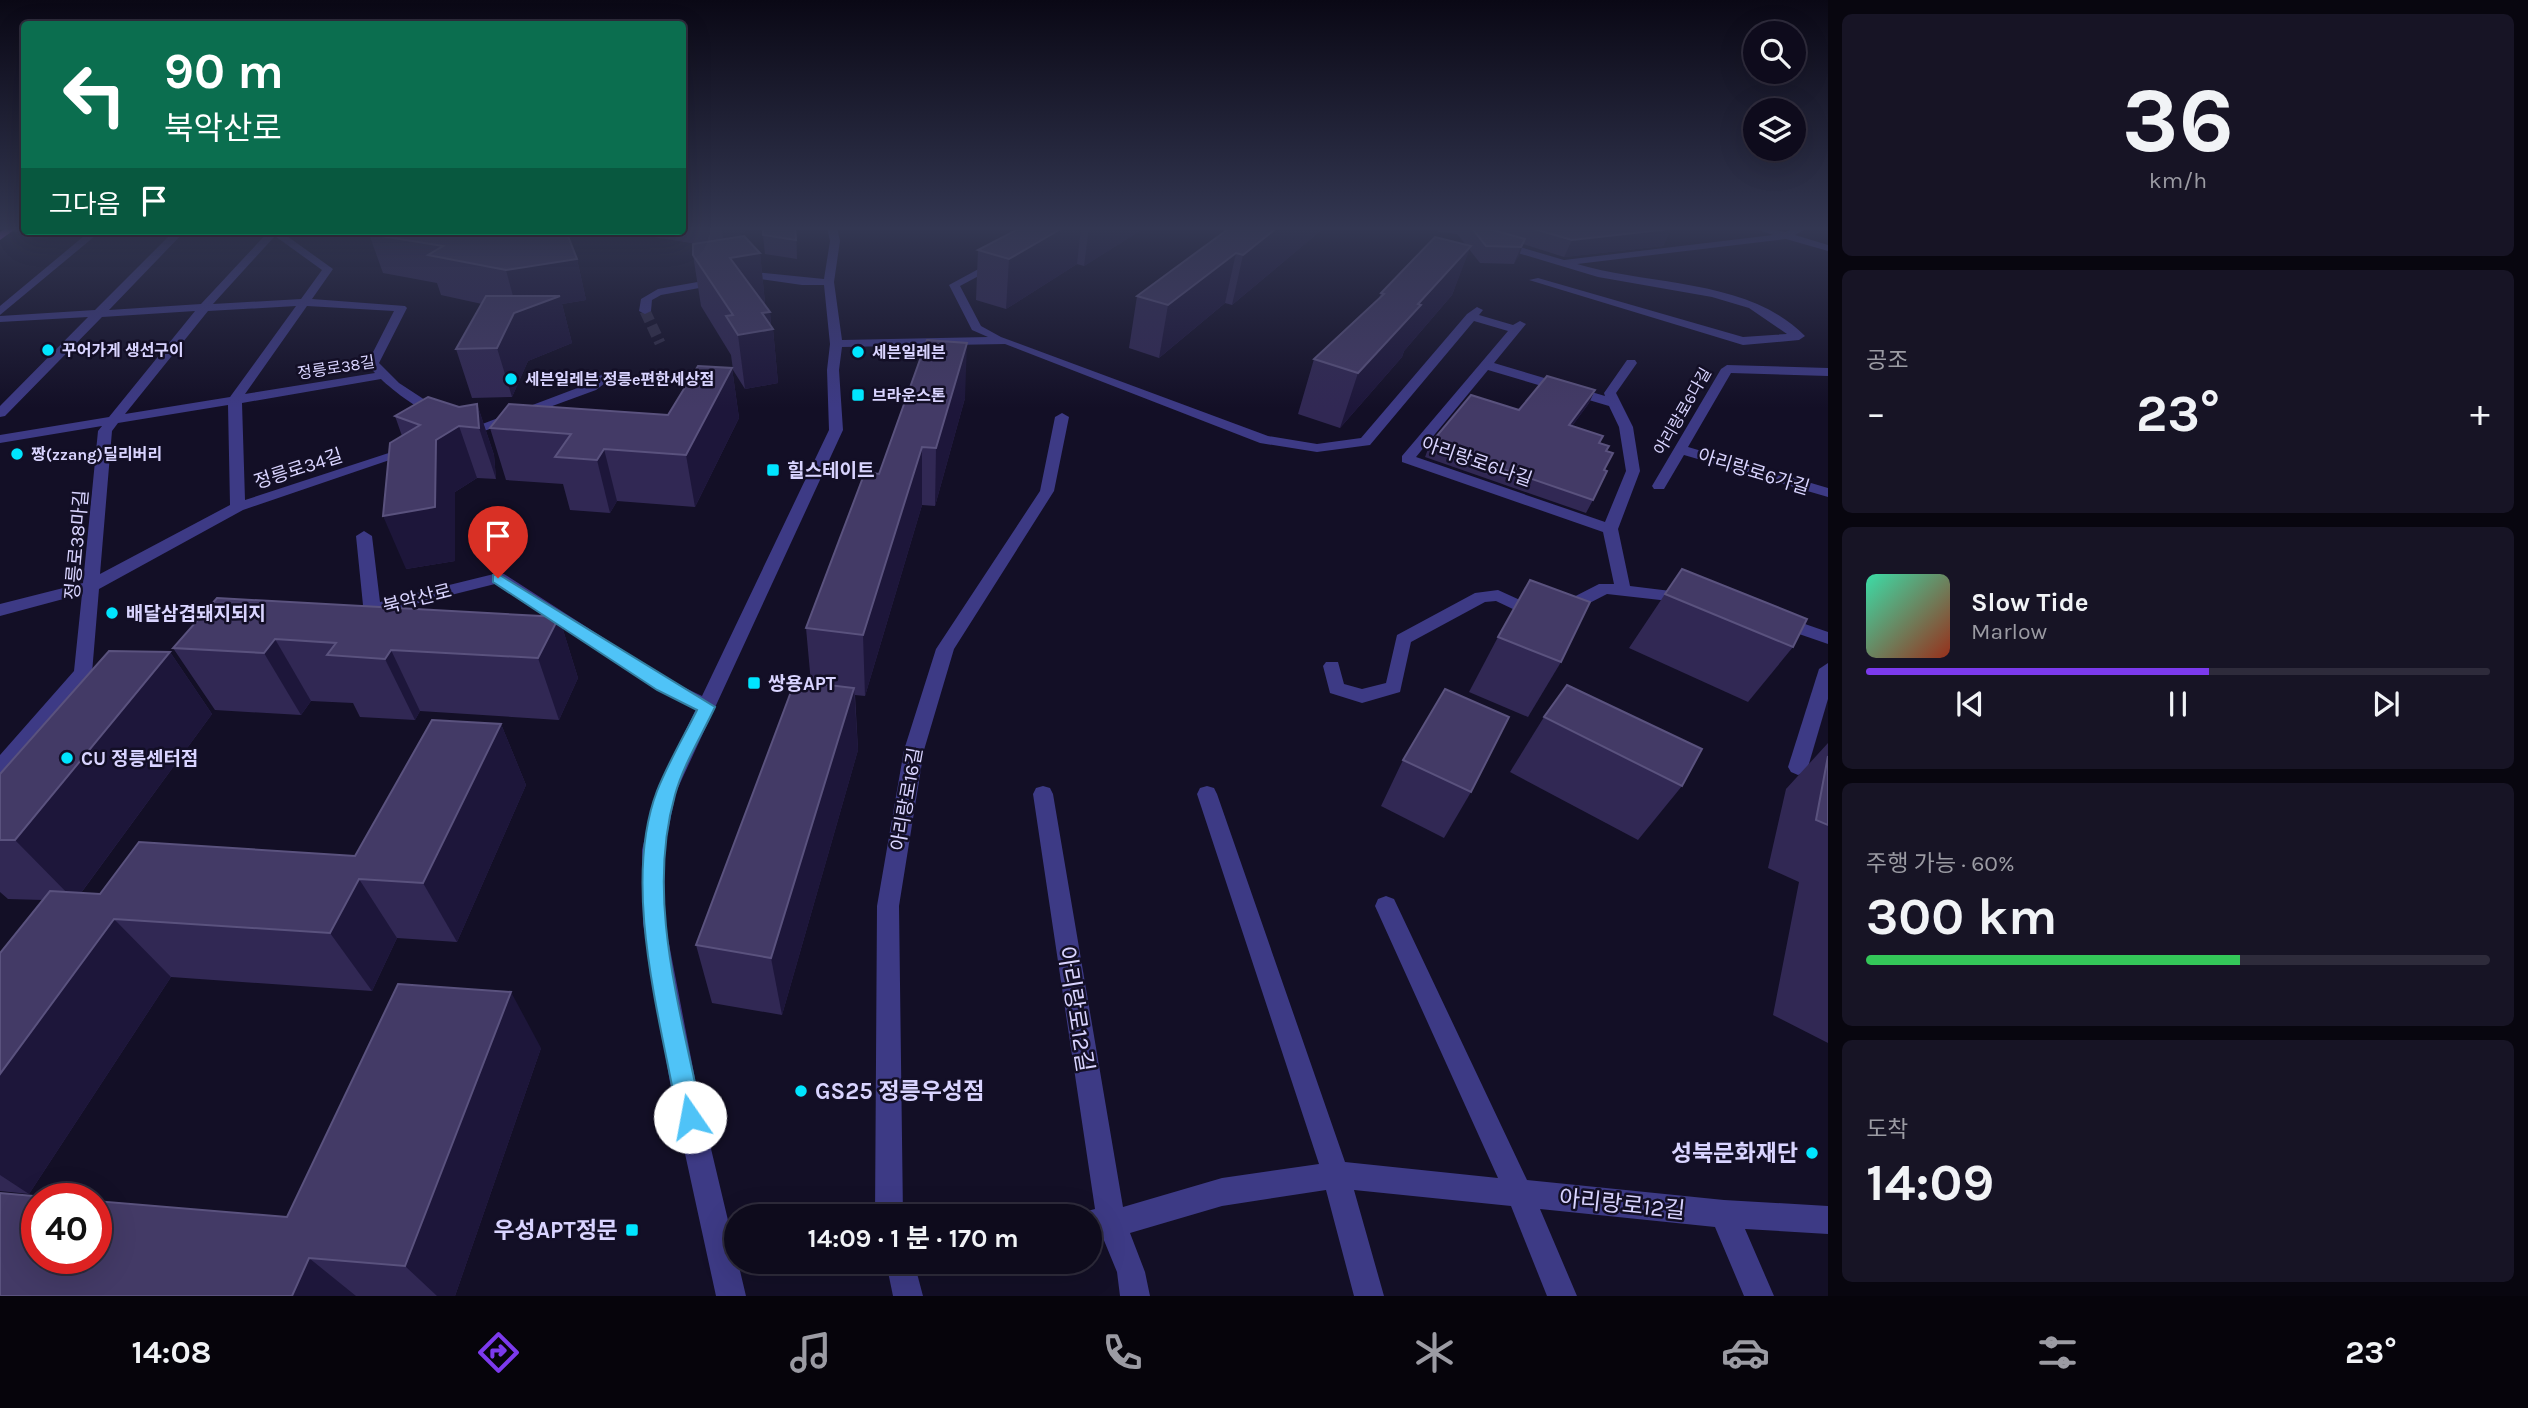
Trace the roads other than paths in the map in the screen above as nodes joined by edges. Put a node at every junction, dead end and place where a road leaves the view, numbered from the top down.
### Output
1 (29, 287) edge
2 (124, 287) edge
3 (223, 287) edge
4 (315, 287) edge
5 (682, 287) edge
6 (830, 287) edge
7 (955, 287) edge
8 (1560, 287) edge
9 (1680, 287) edge
10 (304, 302) junction
11 (205, 307) junction
12 (645, 311) dead end
13 (0, 312) edge
14 (99, 313) junction
15 (0, 319) edge
16 (1006, 340) junction
17 (836, 344) junction
18 (1631, 363) dead end
19 (1486, 365) junction
20 (1828, 372) edge
21 (612, 373) dead end
22 (384, 375) junction
23 (236, 402) junction
24 (1614, 403) junction
25 (0, 413) edge
26 (1062, 417) dead end
27 (112, 422) junction
28 (457, 426) junction
29 (0, 439) edge
30 (1679, 449) junction
31 (1658, 486) dead end
32 (1828, 493) edge
33 (238, 507) junction
34 (1610, 529) junction
35 (364, 536) dead end
36 (91, 586) junction
37 (1623, 590) junction
38 (1703, 600) edge
39 (372, 609) junction
40 (0, 610) edge
41 (341, 616) edge
42 (1767, 617) edge
43 (1828, 638) edge
44 (1332, 666) dead end
45 (1828, 669) edge
46 (110, 692) edge
47 (61, 698) junction
48 (707, 707) junction
49 (1798, 767) dead end
50 (0, 768) edge
51 (1042, 794) dead end
52 (1207, 794) dead end
53 (1386, 906) dead end
54 (1336, 1175) junction
55 (1519, 1193) junction
56 (889, 1204) edge
57 (1098, 1204) edge
58 (1724, 1214) junction
59 (1828, 1220) edge
60 (1102, 1223) edge
61 (1102, 1225) edge
62 (903, 1274) edge
63 (731, 1296) edge
64 (908, 1296) edge
65 (1135, 1296) edge
66 (1368, 1296) edge
67 (1562, 1296) edge
68 (1759, 1296) edge

1 - 13 street
2 - 14 street
3 - 11 street, 정릉로38마길
4 - 10 street
5 - 12 street
6 - 17 street
7 - 16 street
8 - 9 street
10 - 11 street
10 - 22 street
10 - 23 street
11 - 14 street
11 - 27 street, 정릉로38마길
14 - 15 street
14 - 25 street
16 - 17 street
16 - 19 street, 아리랑로6나길
17 - 48 street
18 - 24 street
19 - 24 street
19 - 34 street, 아리랑로6나길
20 - 30 street, 아리랑로6다길
21 - 28 street, 정릉로34길
22 - 23 street, 정릉로38길
22 - 28 street, 정릉로38길
23 - 27 street, 정릉로38길
23 - 33 street
24 - 34 street
26 - 56 street, 아리랑로16길
27 - 29 street, 정릉로38길
27 - 36 street, 정릉로38마길
28 - 33 street, 정릉로34길
30 - 31 street, 아리랑로6다길
30 - 32 street, 아리랑로6가길
33 - 36 street, 정릉로34길
34 - 37 street
35 - 39 street
36 - 40 street, 정릉로34길
36 - 47 street, 정릉로38마길
37 - 38 street
37 - 44 street
39 - 41 street, 북악산로
39 - 48 street, 북악산로
42 - 43 street
45 - 49 street
46 - 47 street
47 - 50 street, 정릉로38마길
48 - 63 street
51 - 57 street, 아리랑로12길
52 - 54 street
53 - 55 street, 아리랑로12길
54 - 55 street, 아리랑로12길
54 - 60 street, 아리랑로12길
54 - 66 street
55 - 58 street, 아리랑로12길
55 - 67 street, 아리랑로12길
58 - 59 street, 아리랑로12길
58 - 68 street
61 - 65 street, 아리랑로12길
62 - 64 street

